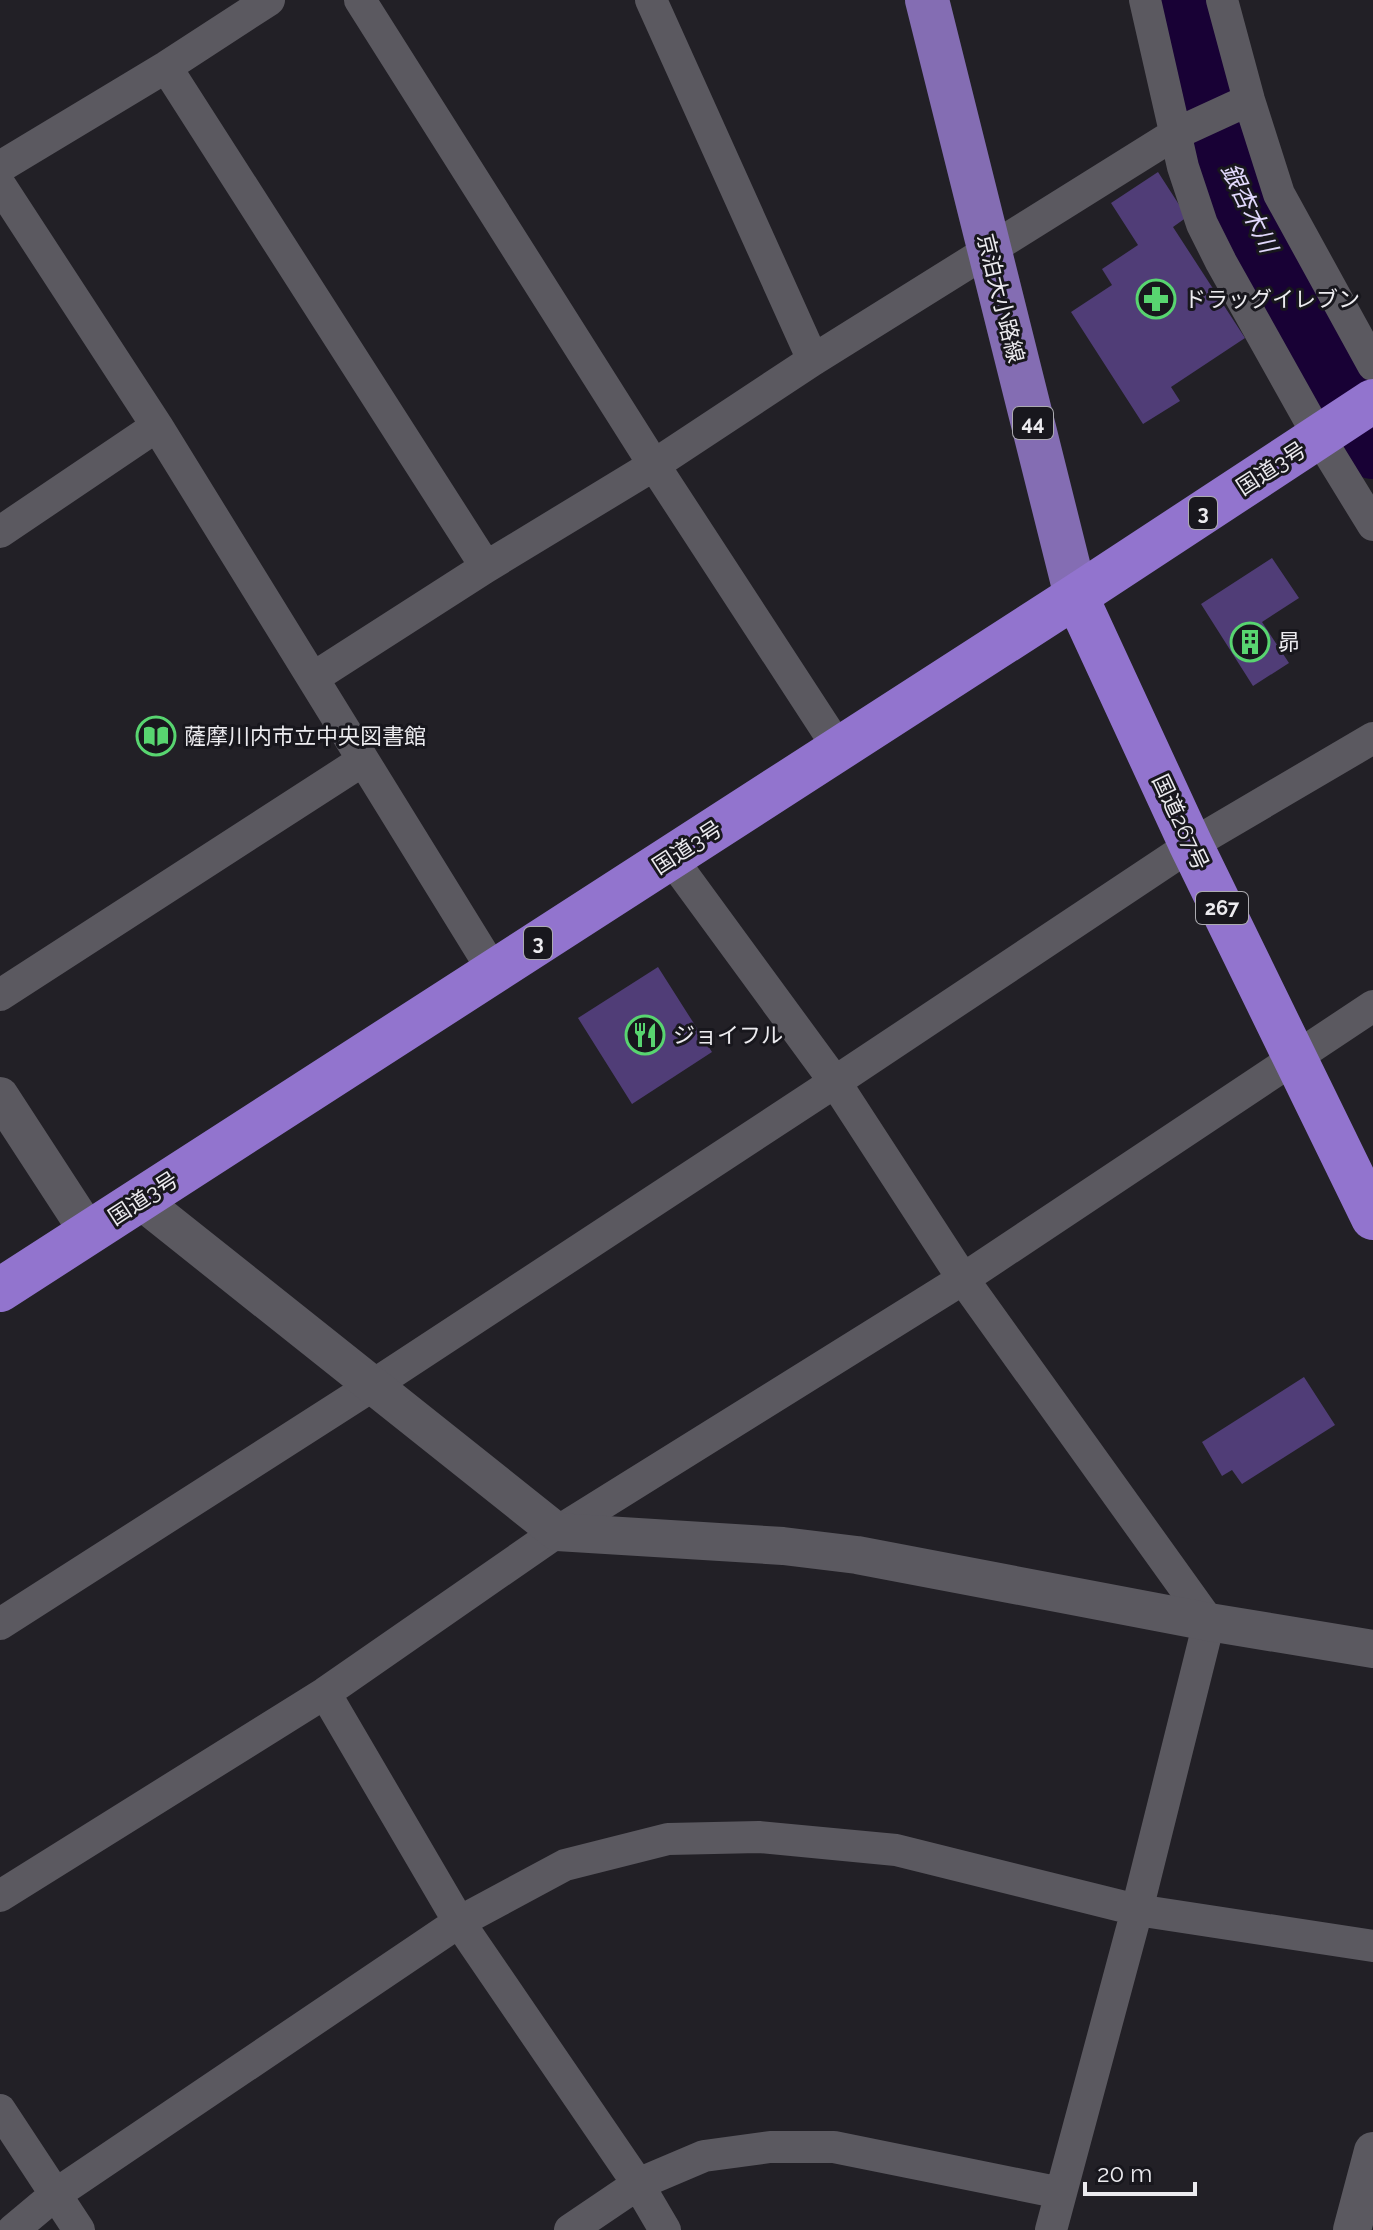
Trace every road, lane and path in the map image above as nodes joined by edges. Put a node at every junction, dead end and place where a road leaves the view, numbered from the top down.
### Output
1 (269, 0) edge
2 (360, 0) edge
3 (651, 0) edge
4 (927, 0) edge
5 (1145, 0) edge
6 (1222, 0) edge
7 (166, 67) junction
8 (1243, 103) junction
9 (1182, 131) junction
10 (0, 167) edge
11 (0, 185) edge
12 (989, 249) junction
13 (813, 360) junction
14 (1373, 365) edge
15 (1373, 401) edge
16 (157, 426) junction
17 (1325, 433) junction
18 (654, 465) junction
19 (1373, 525) edge
20 (0, 532) edge
21 (486, 567) junction
22 (1076, 596) junction
23 (313, 678) junction
24 (1373, 738) edge
25 (839, 749) junction
26 (362, 761) junction
27 (1191, 845) junction
28 (671, 858) junction
29 (494, 972) junction
30 (0, 995) edge
31 (1373, 1006) edge
32 (1294, 1057) junction
33 (835, 1082) junction
34 (0, 1096) edge
35 (140, 1200) junction
36 (1373, 1218) edge
37 (89, 1233) junction
38 (963, 1279) junction
39 (0, 1290) edge
40 (375, 1384) junction
41 (557, 1532) junction
42 (1209, 1622) junction
43 (0, 1624) edge
44 (1373, 1649) edge
45 (325, 1693) junction
46 (0, 1896) edge
47 (1137, 1910) junction
48 (459, 1922) junction
49 (1373, 1946) edge
50 (0, 2110) edge
51 (1373, 2151) edge
52 (638, 2184) junction
53 (1061, 2193) junction
54 (56, 2194) junction
55 (13, 2230) edge
56 (79, 2230) edge
57 (570, 2230) edge
58 (665, 2230) edge
59 (1051, 2230) edge
60 (1352, 2230) edge

1 - 7 street
2 - 18 street
3 - 13 street
4 - 12 main road, 京泊大小路線 / 44
5 - 9 street
6 - 8 street
7 - 10 street
7 - 21 street
8 - 9 street
8 - 14 street
9 - 12 street
9 - 17 street
11 - 16 street
12 - 13 street
12 - 22 main road, 京泊大小路線 / 44
13 - 18 street
15 - 17 highway, 国道3号 / 3
16 - 20 street
16 - 23 street
17 - 19 street
17 - 22 highway, 国道3号 / 3
18 - 21 street
18 - 25 street
21 - 23 street
22 - 25 highway, 国道3号 / 3
22 - 27 highway, 国道267号 / 267
23 - 26 street
24 - 27 street
25 - 28 highway, 国道3号 / 3
26 - 29 street
26 - 30 street
27 - 32 highway, 国道267号 / 267
27 - 33 street
28 - 29 highway, 国道3号 / 3
28 - 33 street
29 - 35 highway, 国道3号 / 3
31 - 32 street
32 - 36 highway, 国道267号 / 267
32 - 38 street
33 - 38 street
33 - 40 street
34 - 37 street
35 - 37 highway, 国道3号 / 3
35 - 40 street
37 - 39 highway, 国道3号 / 3
38 - 41 street
38 - 42 street
40 - 41 street
40 - 43 street
41 - 42 street
41 - 45 street
42 - 44 street
42 - 47 street
45 - 46 street
45 - 48 street
47 - 48 street
47 - 49 street
47 - 53 street
48 - 52 street
48 - 54 street
50 - 54 street
51 - 60 street
52 - 53 street
52 - 57 street
52 - 58 street
53 - 59 street
54 - 55 street
54 - 56 street

